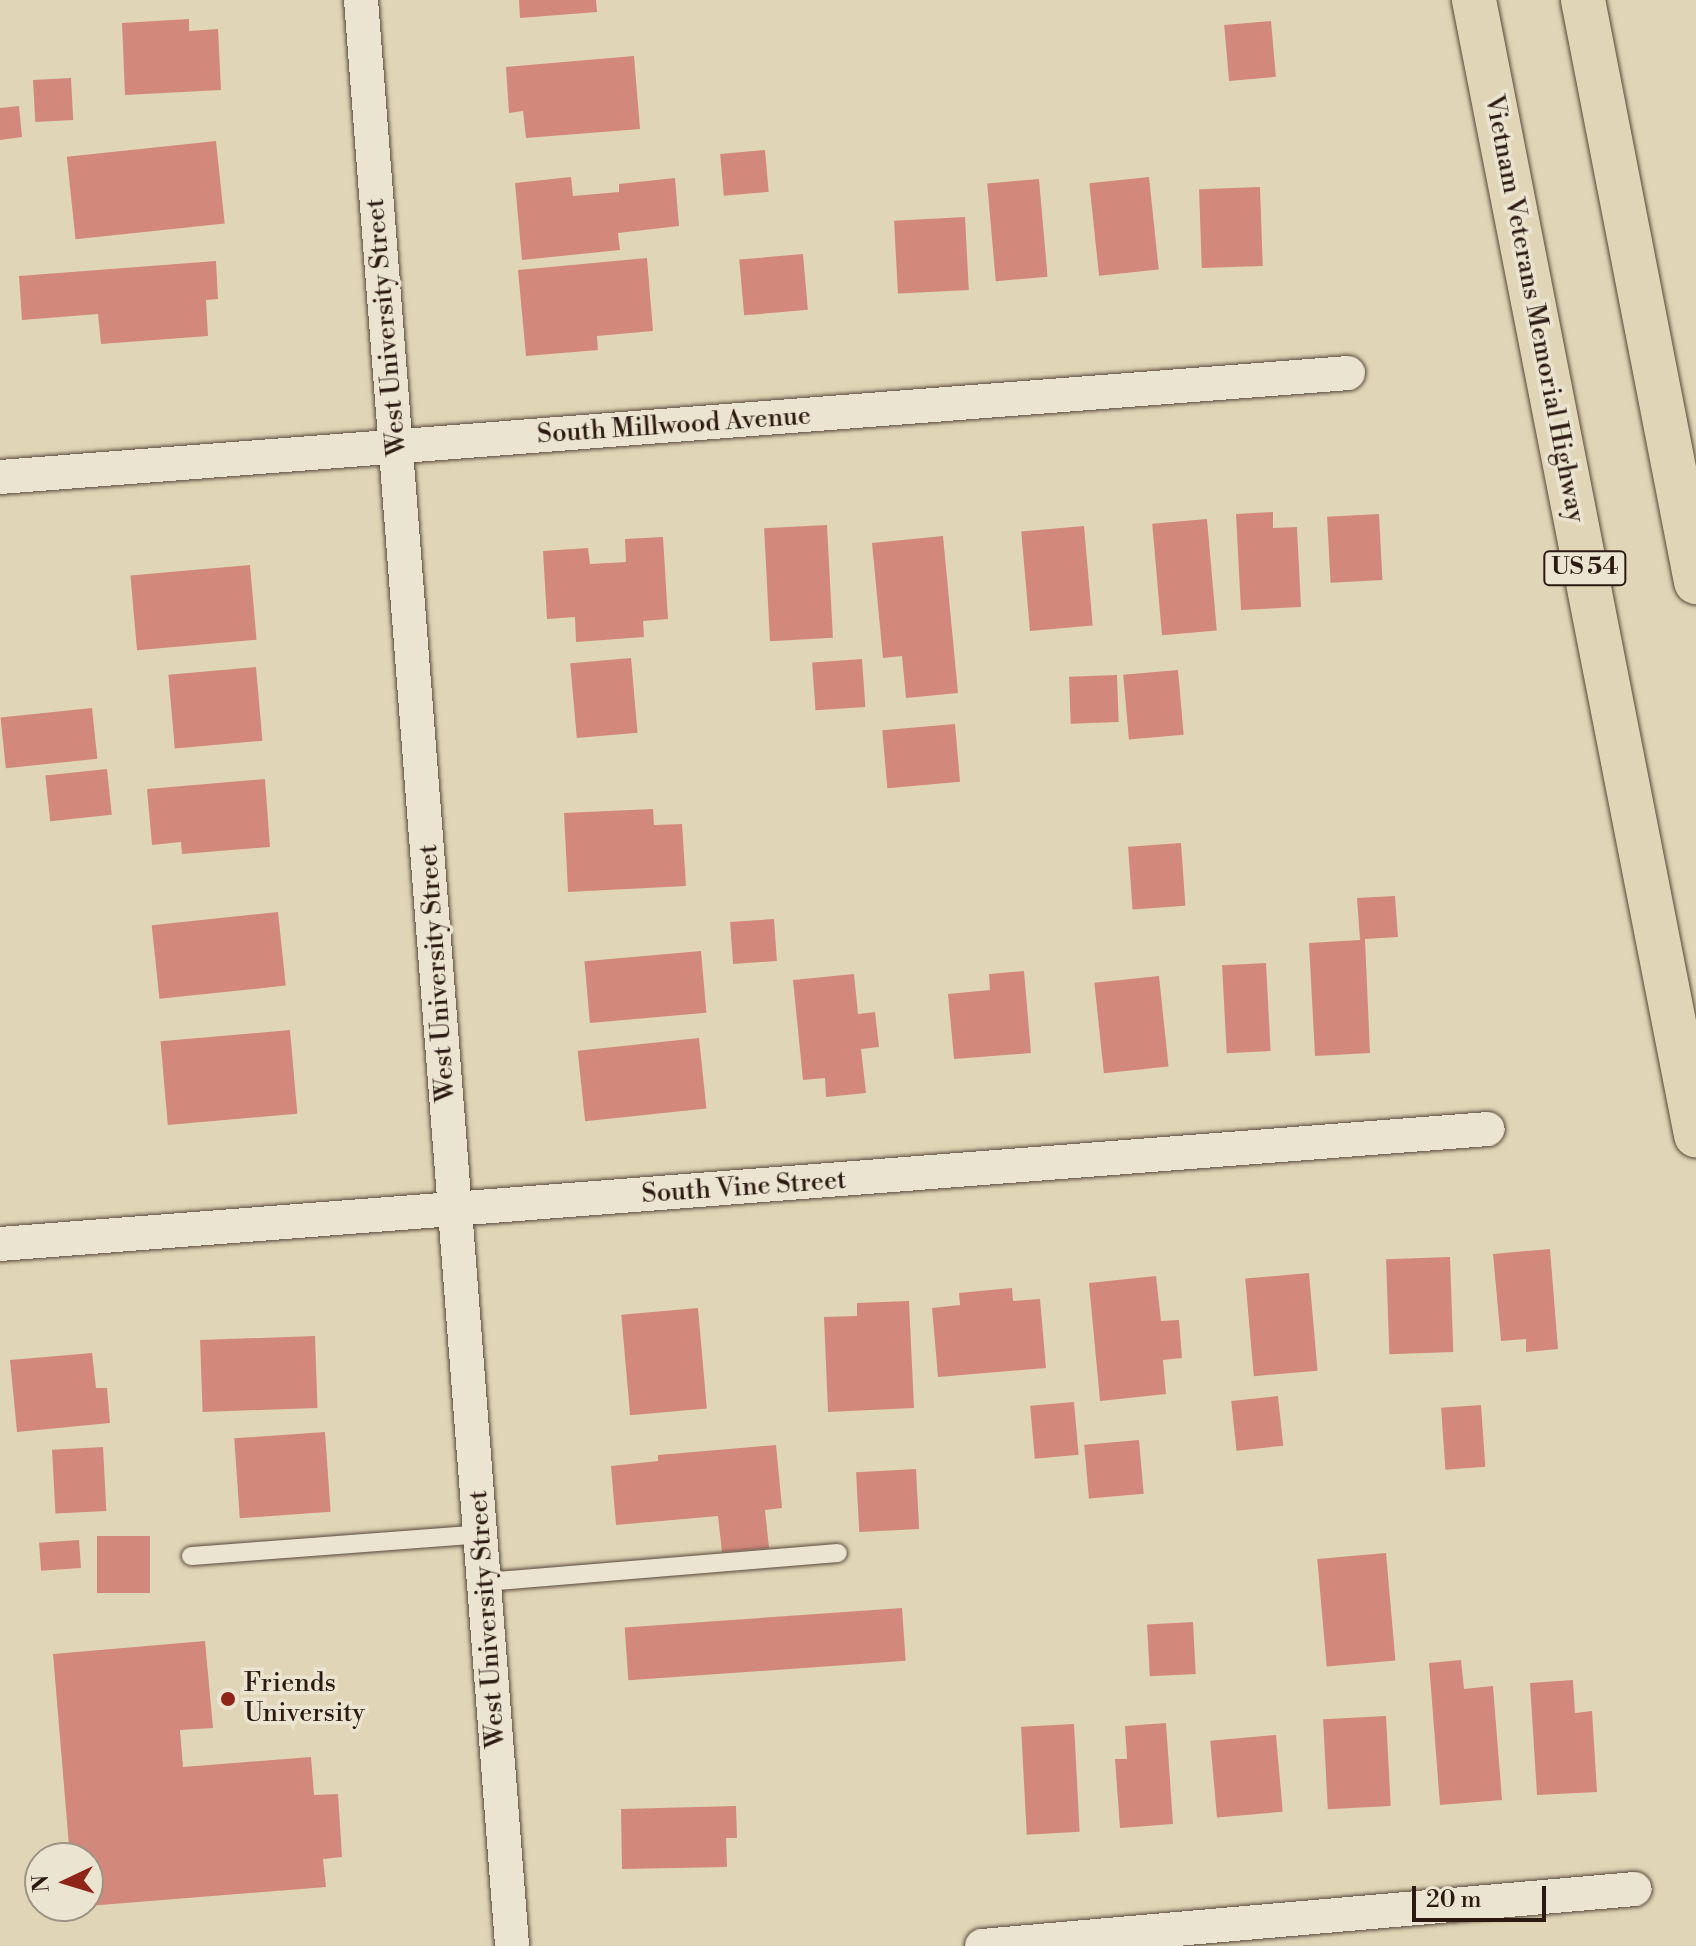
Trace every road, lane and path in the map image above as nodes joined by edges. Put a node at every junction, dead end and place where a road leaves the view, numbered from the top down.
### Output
1 (361, 0) edge
2 (1474, 0) edge
3 (1583, 0) edge
4 (1348, 373) dead end
5 (397, 447) junction
6 (0, 477) edge
7 (1696, 582) edge
8 (1488, 1129) dead end
9 (1696, 1135) edge
10 (456, 1209) junction
11 (0, 1244) edge
12 (481, 1534) junction
13 (838, 1553) dead end
14 (191, 1556) dead end
15 (485, 1582) junction
16 (1635, 1889) dead end
17 (512, 1946) edge
18 (982, 1946) edge

1 - 5 street, West University Street
2 - 9 highway, Vietnam Veterans Memorial Highway / US 54
3 - 7 highway
4 - 5 street, South Millwood Avenue
5 - 6 street, South Millwood Avenue
5 - 10 street, West University Street
8 - 10 street, South Vine Street
10 - 11 street, South Vine Street
10 - 12 street, West University Street
12 - 14 lane
12 - 15 street, West University Street
13 - 15 lane
15 - 17 street, West University Street
16 - 18 street

